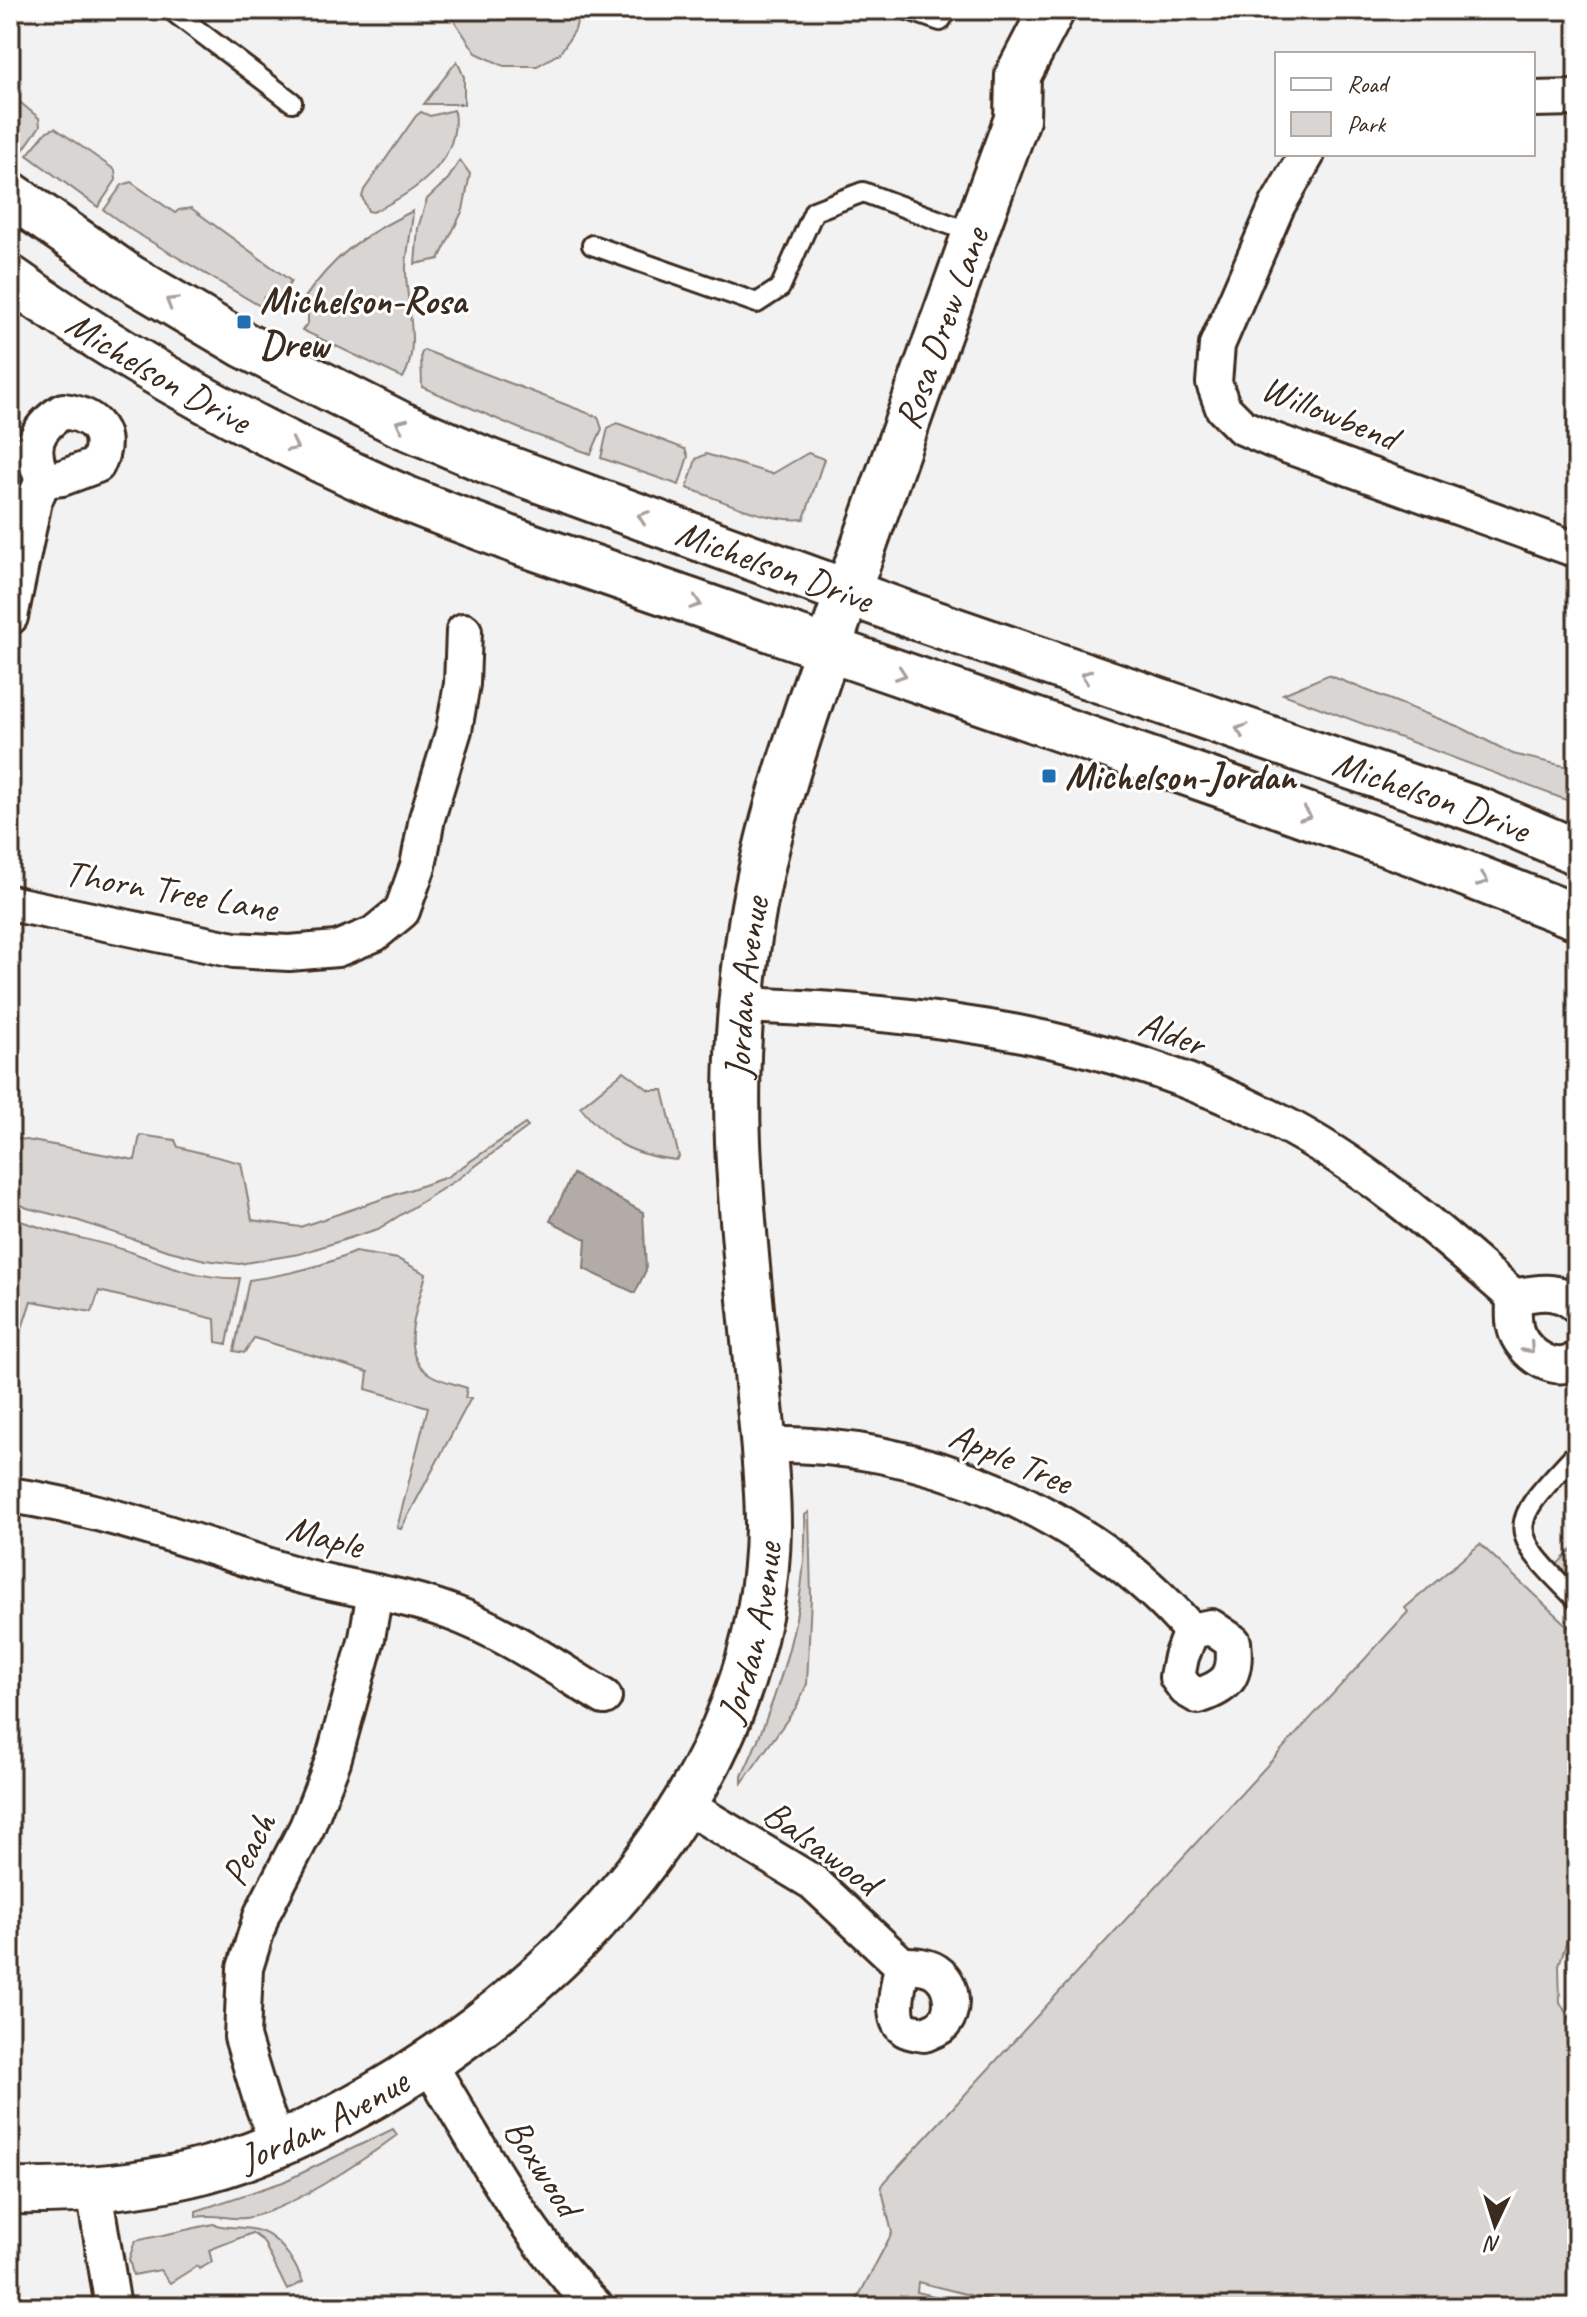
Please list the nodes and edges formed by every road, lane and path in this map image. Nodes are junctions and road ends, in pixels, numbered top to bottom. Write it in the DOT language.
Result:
graph roads {
  1 [pos="171,10"];
  2 [pos="908,10"];
  3 [pos="948,10"];
  4 [pos="1052,10"];
  5 [pos="1577,98"];
  6 [pos="1535,99"];
  7 [pos="292,102"];
  8 [pos="1306,156"];
  9 [pos="10,194"];
  10 [pos="975,234"];
  11 [pos="592,245"];
  12 [pos="10,278"];
  13 [pos="43,480"];
  14 [pos="1577,550"];
  15 [pos="848,592"];
  16 [pos="10,617"];
  17 [pos="464,631"];
  18 [pos="828,649"];
  19 [pos="1577,852"];
  20 [pos="10,903"];
  21 [pos="1577,917"];
  22 [pos="741,1005"];
  23 [pos="1514,1297"];
  24 [pos="1577,1305"];
  25 [pos="1577,1359"];
  26 [pos="763,1445"];
  27 [pos="1577,1452"];
  28 [pos="10,1495"];
  29 [pos="375,1592"];
  30 [pos="1577,1600"];
  31 [pos="1191,1631"];
  32 [pos="604,1697"];
  33 [pos="685,1805"];
  34 [pos="902,1965"];
  35 [pos="429,2064"];
  36 [pos="278,2145"];
  37 [pos="94,2190"];
  38 [pos="10,2191"];
  39 [pos="113,2307"];
  40 [pos="596,2307"];
  1 -- 7 [label="lane"];
  2 -- 3 [label="lane"];
  4 -- 10 [label="main road, Rosa Drew Lane"];
  5 -- 6 [label="street"];
  8 -- 14 [label="street, Willowbend"];
  15 -- 9 [label="main road, Michelson Drive, one-way"];
  10 -- 11 [label="lane"];
  10 -- 15 [label="main road, Rosa Drew Lane"];
  12 -- 18 [label="main road, Michelson Drive, one-way"];
  13 -- 16 [label="street"];
  15 -- 18 [label="main road, Rosa Drew Lane"];
  19 -- 15 [label="main road, Michelson Drive, one-way"];
  17 -- 20 [label="street, Thorn Tree Lane"];
  18 -- 21 [label="main road, Michelson Drive, one-way"];
  18 -- 22 [label="main road, Jordan Avenue"];
  22 -- 23 [label="street, Alder"];
  22 -- 26 [label="main road, Jordan Avenue"];
  23 -- 24 [label="street"];
  23 -- 25 [label="street, one-way"];
  26 -- 31 [label="street, Apple Tree"];
  26 -- 33 [label="main road, Jordan Avenue"];
  27 -- 30 [label="lane"];
  28 -- 29 [label="street, Maple"];
  29 -- 32 [label="street, Maple"];
  29 -- 36 [label="street, Peach"];
  33 -- 34 [label="street, Balsawood"];
  33 -- 35 [label="main road, Jordan Avenue"];
  35 -- 36 [label="main road, Jordan Avenue"];
  35 -- 40 [label="street, Boxwood"];
  36 -- 37 [label="main road, Jordan Avenue"];
  37 -- 38 [label="main road, Jordan Avenue"];
  37 -- 39 [label="street"];
}
